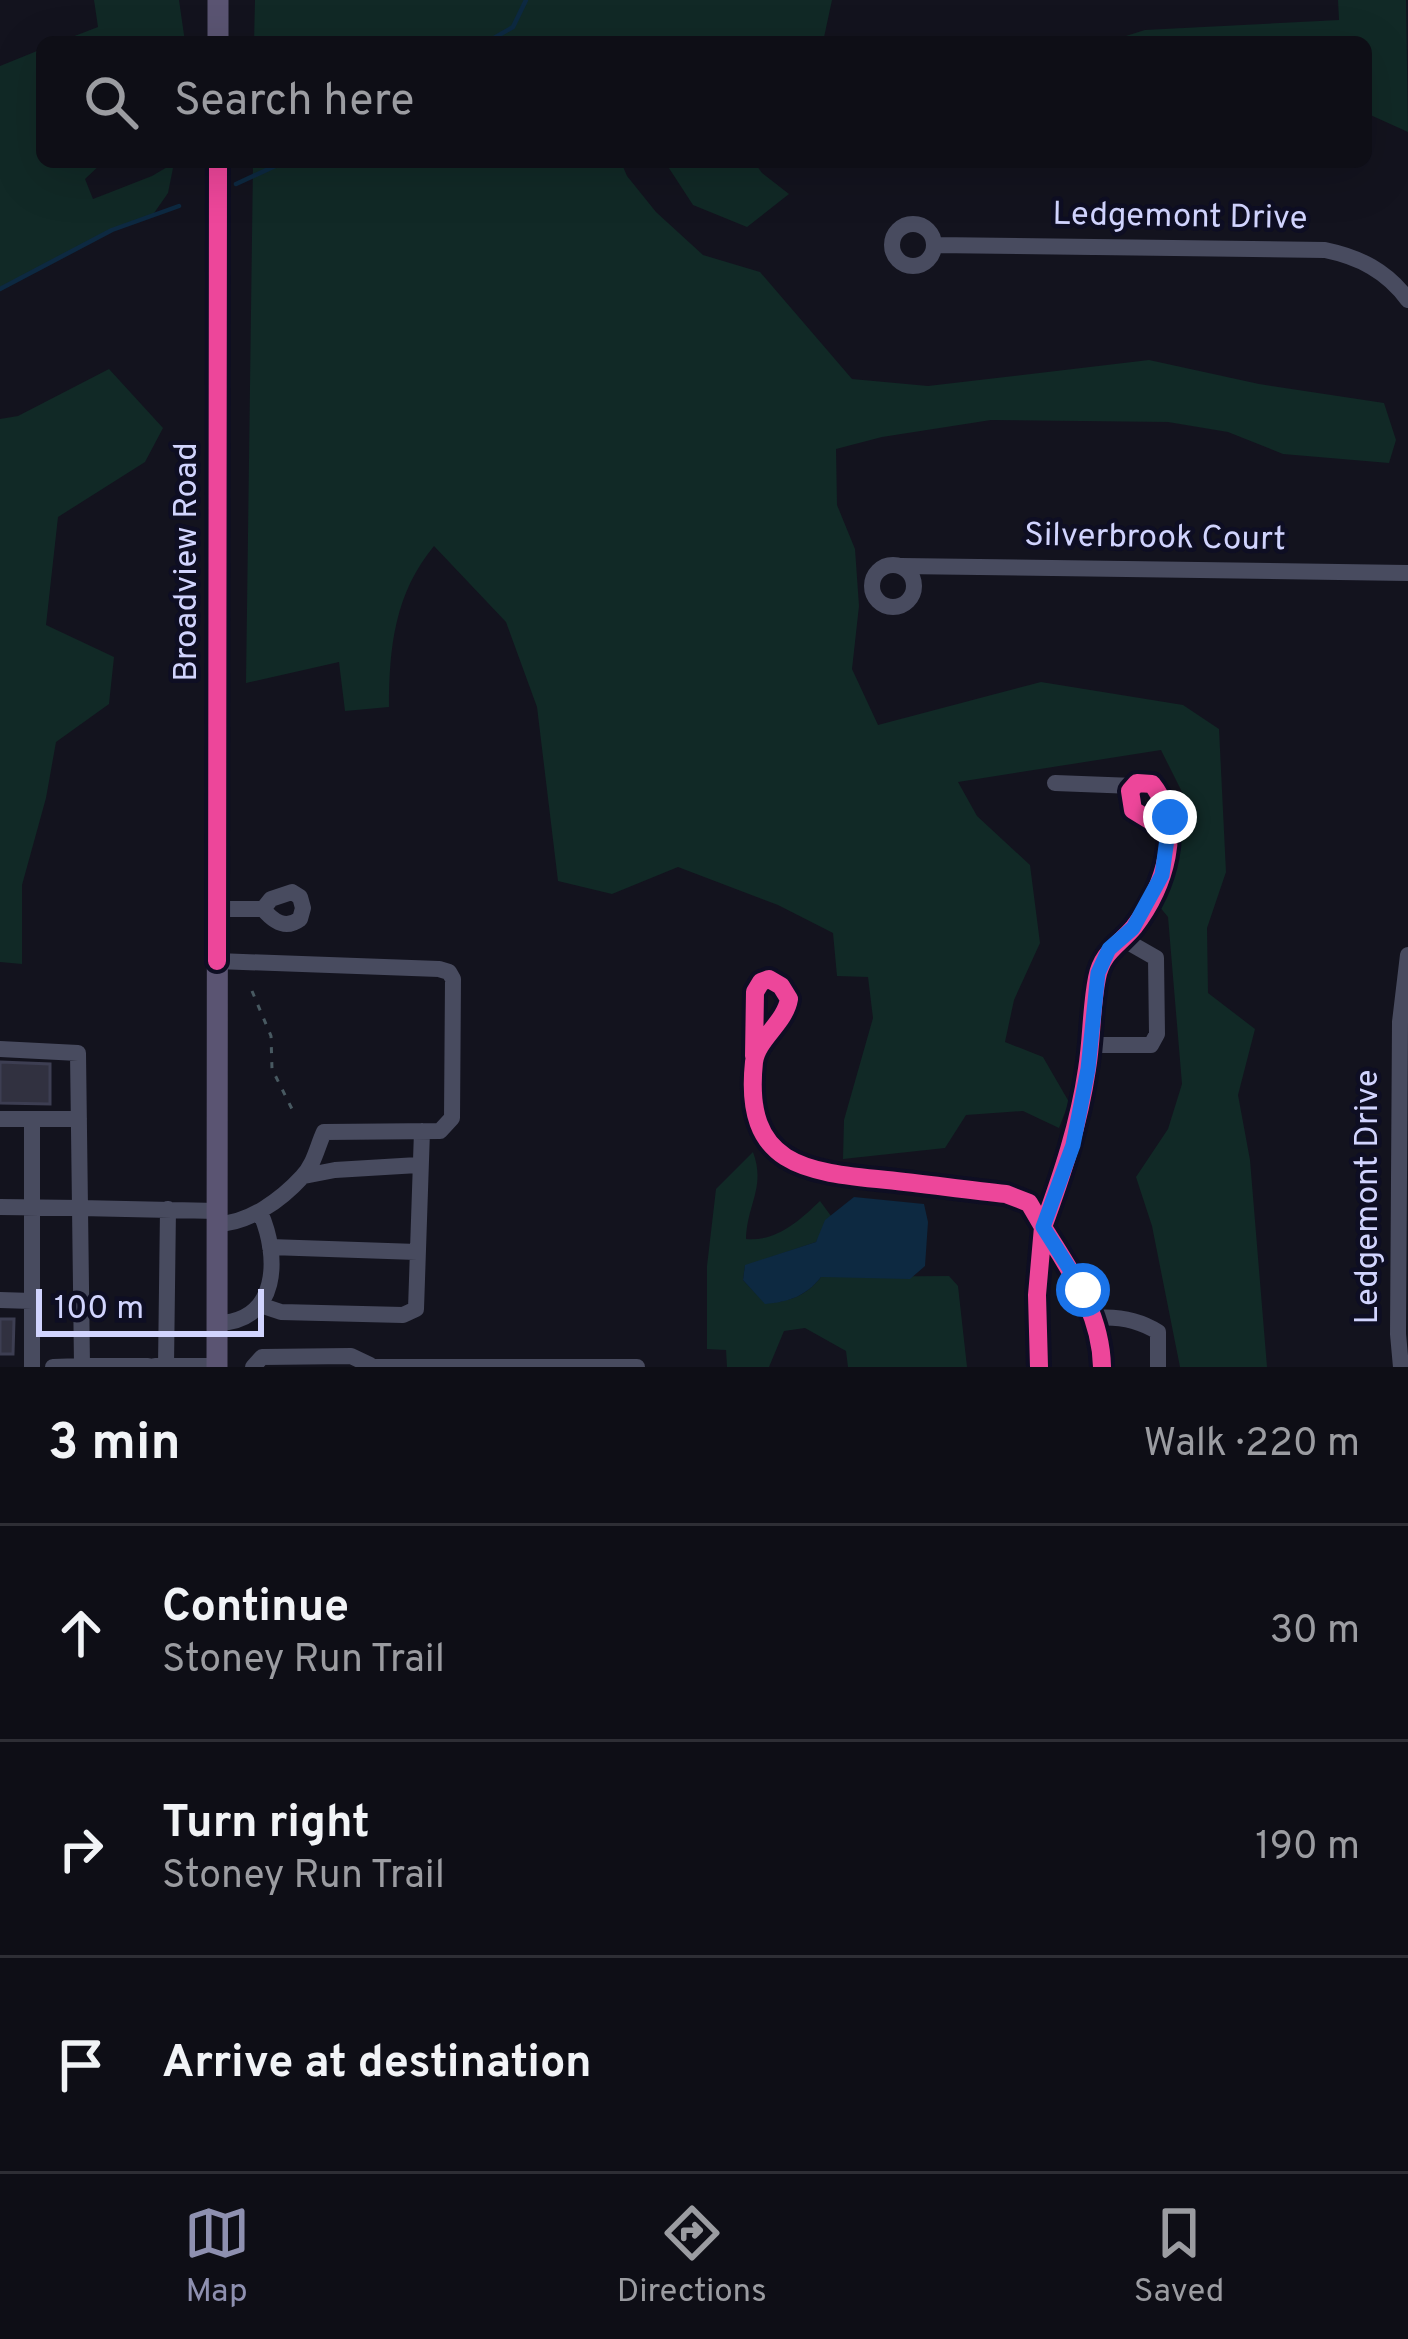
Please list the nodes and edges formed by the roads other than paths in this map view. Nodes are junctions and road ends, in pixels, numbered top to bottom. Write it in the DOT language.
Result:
graph roads {
  1 [pos="218,0"];
  2 [pos="218,36"];
  3 [pos="218,168"];
  4 [pos="934,245"];
  5 [pos="1408,300"];
  6 [pos="901,566"];
  7 [pos="1408,573"];
  8 [pos="1055,783"];
  9 [pos="218,909"];
  10 [pos="263,909"];
  11 [pos="1121,938"];
  12 [pos="1408,955"];
  13 [pos="218,961"];
  14 [pos="1090,1045"];
  15 [pos="0,1048"];
  16 [pos="754,1056"];
  17 [pos="0,1118"];
  18 [pos="32,1119"];
  19 [pos="79,1119"];
  20 [pos="422,1130"];
  21 [pos="418,1165"];
  22 [pos="304,1176"];
  23 [pos="0,1207"];
  24 [pos="32,1207"];
  25 [pos="80,1208"];
  26 [pos="168,1210"];
  27 [pos="260,1212"];
  28 [pos="218,1217"];
  29 [pos="1043,1227"];
  30 [pos="270,1247"];
  31 [pos="417,1252"];
  32 [pos="0,1300"];
  33 [pos="32,1301"];
  34 [pos="262,1306"];
  35 [pos="1094,1318"];
  36 [pos="217,1323"];
  37 [pos="82,1366"];
  38 [pos="166,1366"];
  39 [pos="370,1366"];
  40 [pos="32,1367"];
  41 [pos="53,1367"];
  42 [pos="148,1367"];
  43 [pos="217,1367"];
  44 [pos="253,1367"];
  45 [pos="638,1367"];
  46 [pos="1039,1367"];
  47 [pos="1102,1367"];
  48 [pos="1158,1367"];
  49 [pos="1401,1367"];
  1 -- 2 [label="main road"];
  3 -- 9 [label="main road, Broadview Road"];
  4 -- 5 [label="street, Ledgemont Drive"];
  6 -- 7 [label="street, Silverbrook Court"];
  8 -- 11 [label="street"];
  9 -- 10 [label="street"];
  9 -- 13 [label="main road, Broadview Road"];
  11 -- 14 [label="street"];
  11 -- 14 [label="street"];
  12 -- 49 [label="street, Ledgemont Drive"];
  13 -- 20 [label="street"];
  13 -- 28 [label="main road, Broadview Road"];
  14 -- 29 [label="street"];
  15 -- 19 [label="street"];
  16 -- 29 [label="street"];
  17 -- 18 [label="street"];
  18 -- 19 [label="street"];
  18 -- 24 [label="street"];
  19 -- 25 [label="street"];
  20 -- 21 [label="street"];
  20 -- 22 [label="street"];
  21 -- 22 [label="street"];
  21 -- 31 [label="street"];
  22 -- 27 [label="street"];
  23 -- 24 [label="street"];
  24 -- 25 [label="street"];
  24 -- 33 [label="street"];
  25 -- 26 [label="street"];
  25 -- 37 [label="street"];
  26 -- 28 [label="street"];
  26 -- 38 [label="street"];
  27 -- 28 [label="street"];
  27 -- 30 [label="street"];
  28 -- 36 [label="main road, Broadview Road"];
  29 -- 35 [label="street"];
  29 -- 46 [label="street"];
  30 -- 31 [label="street"];
  30 -- 34 [label="street"];
  31 -- 34 [label="street"];
  32 -- 33 [label="street"];
  33 -- 40 [label="street"];
  34 -- 36 [label="street"];
  35 -- 47 [label="street"];
  35 -- 48 [label="street"];
  36 -- 43 [label="main road, Broadview Road"];
  37 -- 41 [label="street"];
  37 -- 42 [label="street"];
  38 -- 42 [label="street"];
  38 -- 43 [label="street"];
  39 -- 44 [label="street"];
  39 -- 45 [label="street"];
}
